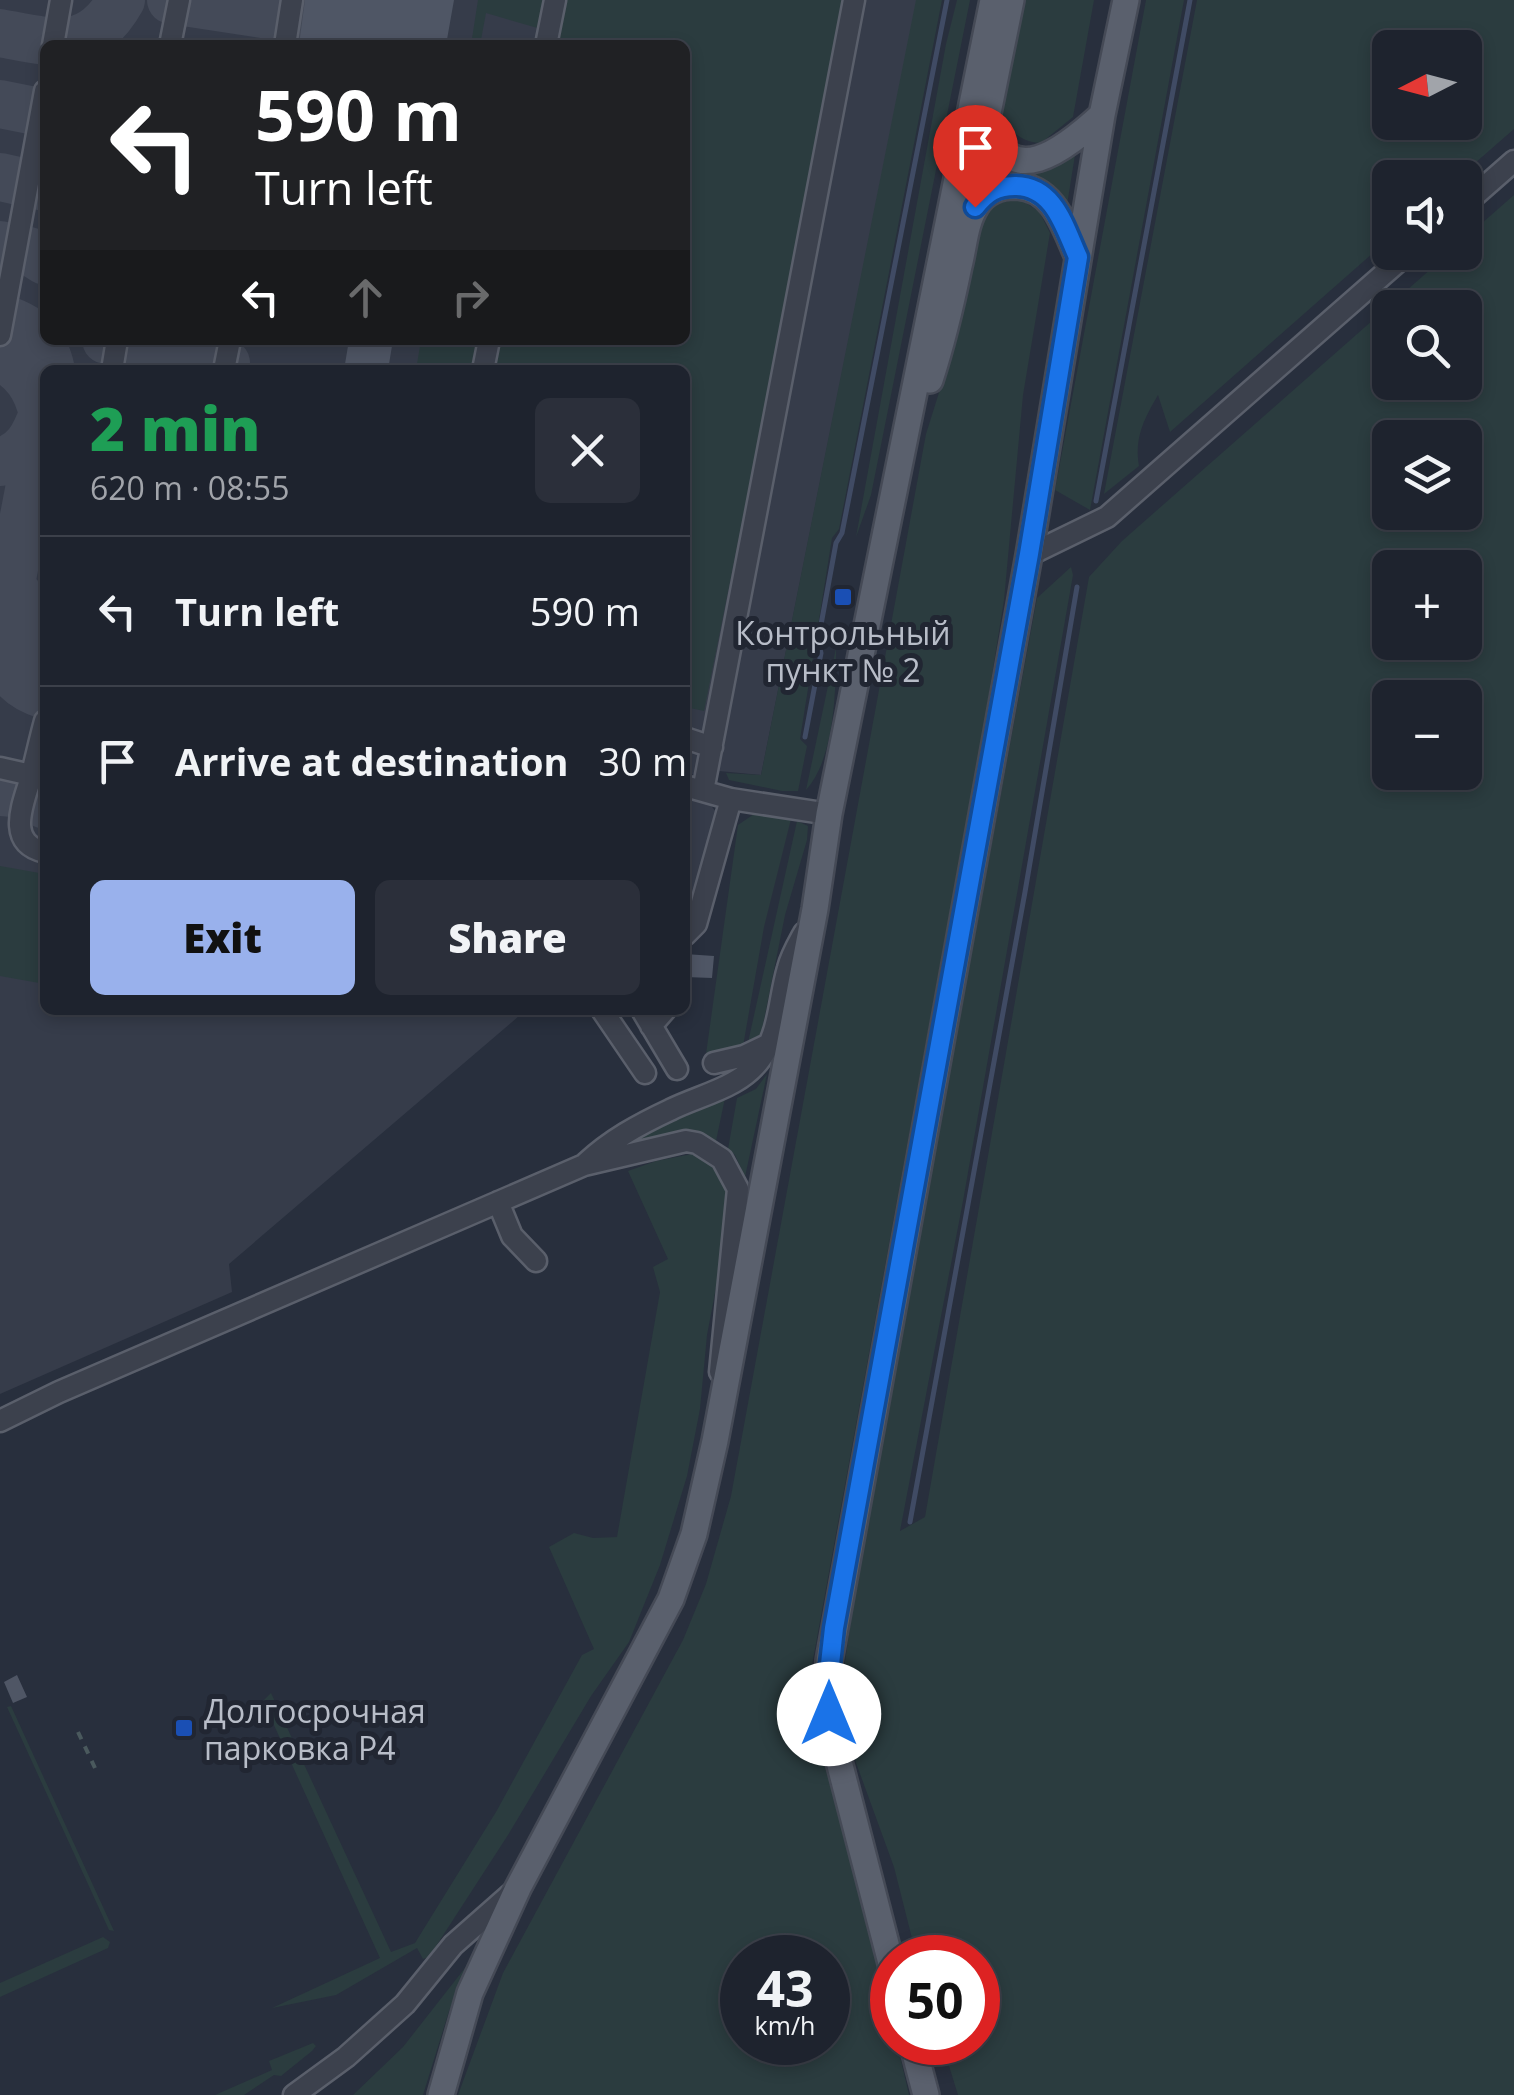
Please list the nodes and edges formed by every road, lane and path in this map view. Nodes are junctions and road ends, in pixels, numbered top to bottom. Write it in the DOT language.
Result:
graph roads {
  1 [pos="61,0"];
  2 [pos="178,0"];
  3 [pos="292,0"];
  4 [pos="554,0"];
  5 [pos="854,0"];
  6 [pos="993,0"];
  7 [pos="1011,0"];
  8 [pos="1126,0"];
  9 [pos="54,40"];
  10 [pos="171,40"];
  11 [pos="286,40"];
  12 [pos="547,40"];
  13 [pos="1102,115"];
  14 [pos="40,118"];
  15 [pos="1514,161"];
  16 [pos="1482,189"];
  17 [pos="1078,257"];
  18 [pos="1389,270"];
  19 [pos="0,334"];
  20 [pos="894,490"];
  21 [pos="1029,554"];
  22 [pos="690,740"];
  23 [pos="40,741"];
  24 [pos="712,748"];
  25 [pos="0,768"];
  26 [pos="31,776"];
  27 [pos="694,788"];
  28 [pos="731,798"];
  29 [pos="829,814"];
  30 [pos="40,851"];
  31 [pos="815,909"];
  32 [pos="690,930"];
  33 [pos="605,1015"];
  34 [pos="653,1016"];
  35 [pos="769,1044"];
  36 [pos="714,1063"];
  37 [pos="677,1069"];
  38 [pos="646,1074"];
  39 [pos="612,1141"];
  40 [pos="498,1202"];
  41 [pos="536,1261"];
  42 [pos="721,1399"];
  43 [pos="0,1421"];
  44 [pos="78,1732"];
  45 [pos="95,1768"];
  46 [pos="518,1888"];
  47 [pos="884,1935"];
  48 [pos="918,2065"];
  49 [pos="294,2095"];
  50 [pos="442,2095"];
  51 [pos="926,2095"];
  1 -- 9 [label="street"];
  2 -- 10 [label="street"];
  3 -- 11 [label="street"];
  4 -- 12 [label="street"];
  5 -- 24 [label="street"];
  6 -- 20 [label="main road"];
  7 -- 13 [label="main road"];
  8 -- 13 [label="main road"];
  13 -- 17 [label="main road"];
  14 -- 19 [label="street"];
  15 -- 16 [label="street"];
  17 -- 20 [label="main road"];
  17 -- 21 [label="main road"];
  18 -- 21 [label="street"];
  20 -- 29 [label="main road"];
  21 -- 47 [label="main road"];
  22 -- 24 [label="street"];
  23 -- 26 [label="street"];
  24 -- 27 [label="street"];
  25 -- 26 [label="street"];
  26 -- 30 [label="street"];
  27 -- 28 [label="street"];
  28 -- 29 [label="street"];
  28 -- 32 [label="street"];
  29 -- 31 [label="main road"];
  31 -- 35 [label="street"];
  31 -- 42 [label="main road"];
  33 -- 38 [label="street"];
  34 -- 37 [label="street"];
  35 -- 36 [label="street"];
  35 -- 39 [label="street"];
  39 -- 40 [label="street"];
  39 -- 42 [label="street"];
  40 -- 41 [label="street"];
  40 -- 43 [label="street"];
  42 -- 46 [label="main road"];
  44 -- 45 [label="path"];
  46 -- 49 [label="street"];
  46 -- 50 [label="main road"];
  48 -- 51 [label="main road"];
}
